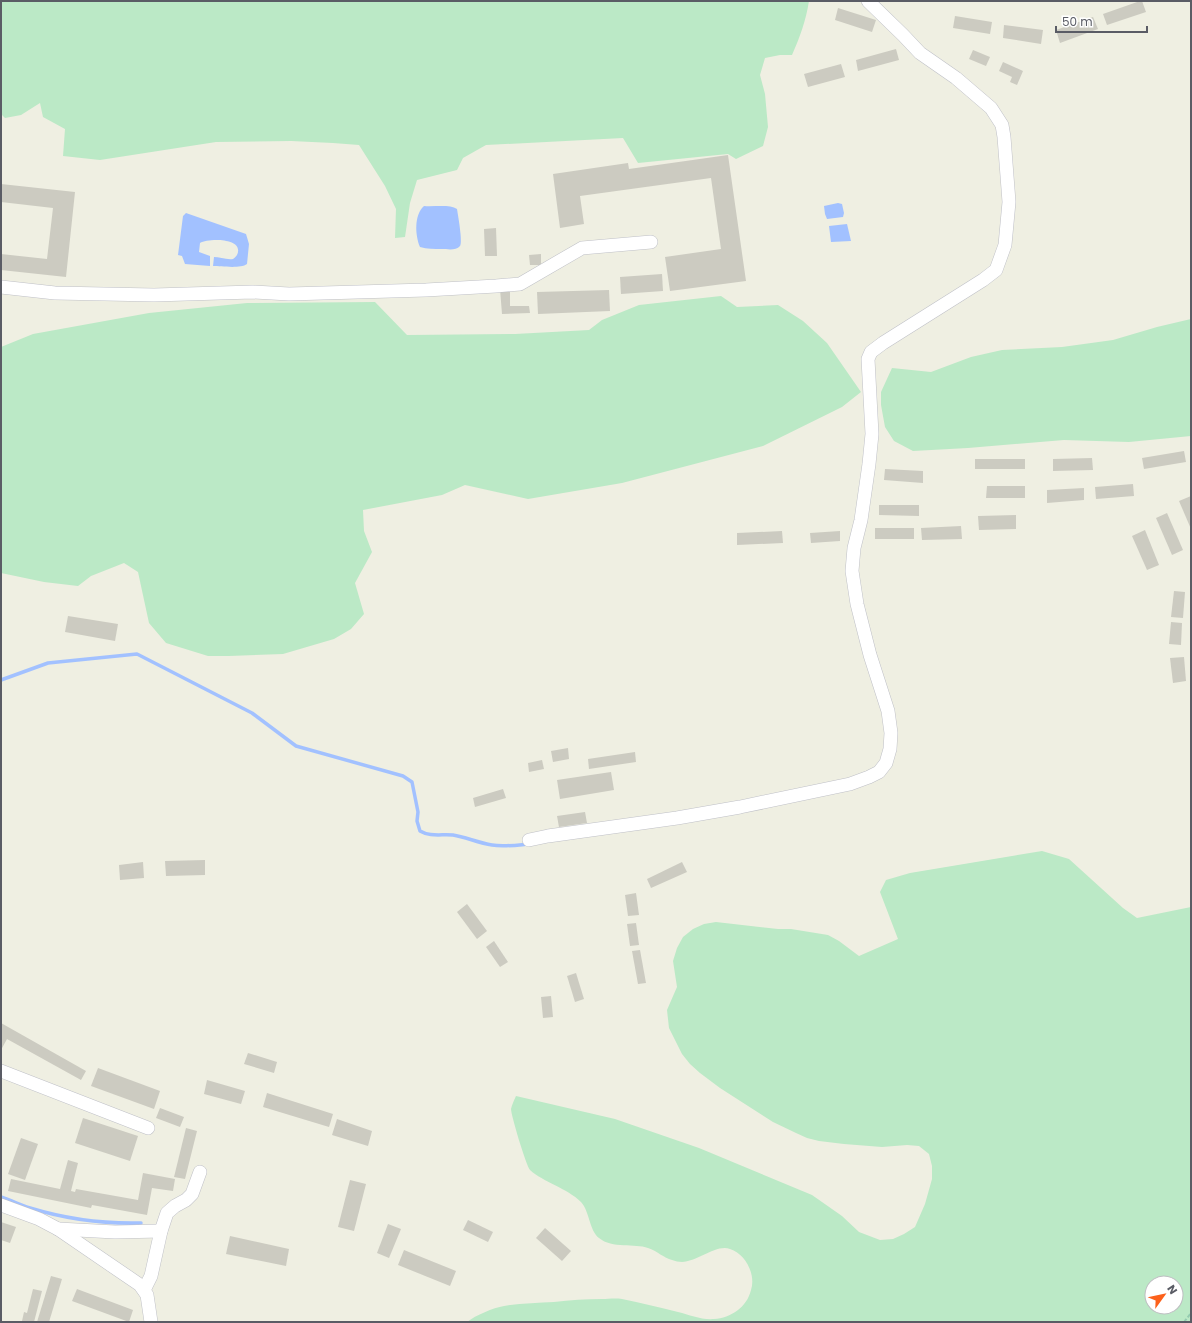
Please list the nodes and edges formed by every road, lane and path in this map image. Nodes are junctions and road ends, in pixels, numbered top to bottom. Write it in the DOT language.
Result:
graph roads {
  1 [pos="868,1"];
  2 [pos="651,242"];
  3 [pos="1,287"];
  4 [pos="529,840"];
  5 [pos="1,1071"];
  6 [pos="148,1128"];
  7 [pos="200,1172"];
  8 [pos="1,1205"];
  9 [pos="58,1229"];
  10 [pos="161,1231"];
  11 [pos="144,1290"];
  12 [pos="1191,1313"];
  13 [pos="151,1322"];
  14 [pos="1184,1322"];
  1 -- 4 [label="street"];
  2 -- 3 [label="street"];
  5 -- 6 [label="street"];
  7 -- 10 [label="street"];
  8 -- 9 [label="street"];
  9 -- 10 [label="street"];
  9 -- 11 [label="street"];
  10 -- 11 [label="street"];
  11 -- 13 [label="street"];
  12 -- 14 [label="path"];
}
